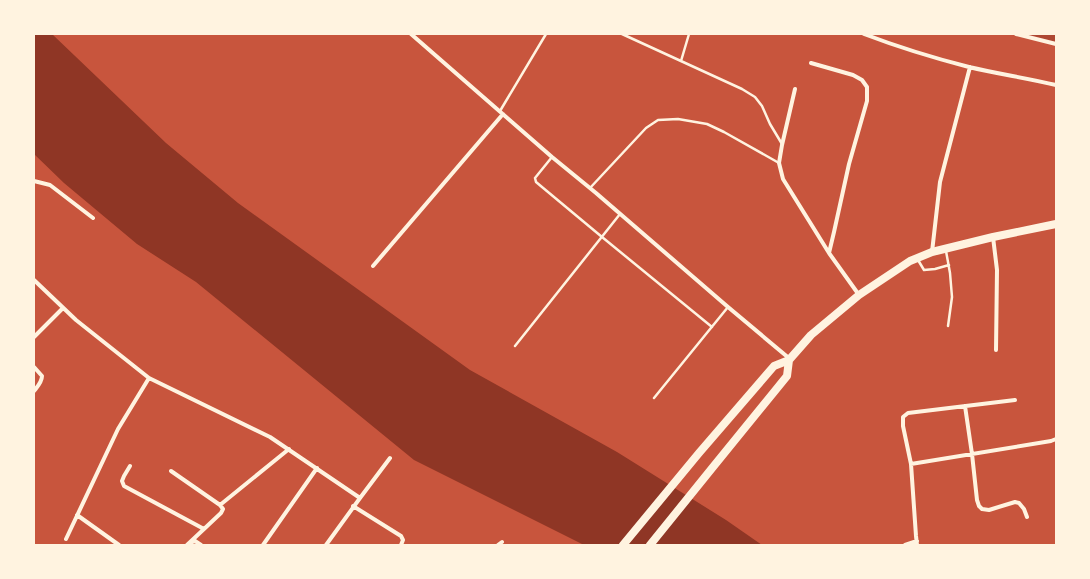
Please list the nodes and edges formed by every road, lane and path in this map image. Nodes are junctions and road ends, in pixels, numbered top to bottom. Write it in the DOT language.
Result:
graph roads {
  1 [pos="411,34"];
  2 [pos="546,34"];
  3 [pos="622,34"];
  4 [pos="689,34"];
  5 [pos="864,34"];
  6 [pos="1016,34"];
  7 [pos="1056,44"];
  8 [pos="681,61"];
  9 [pos="811,63"];
  10 [pos="970,67"];
  11 [pos="1056,85"];
  12 [pos="795,89"];
  13 [pos="501,112"];
  14 [pos="782,145"];
  15 [pos="552,158"];
  16 [pos="779,163"];
  17 [pos="34,181"];
  18 [pos="590,188"];
  19 [pos="620,214"];
  20 [pos="93,218"];
  21 [pos="1056,224"];
  22 [pos="602,237"];
  23 [pos="993,237"];
  24 [pos="946,248"];
  25 [pos="932,252"];
  26 [pos="829,253"];
  27 [pos="917,258"];
  28 [pos="949,265"];
  29 [pos="373,266"];
  30 [pos="34,280"];
  31 [pos="859,295"];
  32 [pos="728,307"];
  33 [pos="63,308"];
  34 [pos="948,326"];
  35 [pos="712,327"];
  36 [pos="34,337"];
  37 [pos="515,346"];
  38 [pos="996,350"];
  39 [pos="790,360"];
  40 [pos="34,367"];
  41 [pos="149,378"];
  42 [pos="34,391"];
  43 [pos="654,398"];
  44 [pos="1015,400"];
  45 [pos="965,406"];
  46 [pos="1056,439"];
  47 [pos="289,449"];
  48 [pos="972,454"];
  49 [pos="390,458"];
  50 [pos="912,464"];
  51 [pos="130,466"];
  52 [pos="317,468"];
  53 [pos="171,471"];
  54 [pos="360,498"];
  55 [pos="220,504"];
  56 [pos="353,506"];
  57 [pos="77,515"];
  58 [pos="1027,517"];
  59 [pos="204,529"];
  60 [pos="66,539"];
  61 [pos="191,542"];
  62 [pos="917,543"];
  63 [pos="120,545"];
  64 [pos="187,545"];
  65 [pos="201,545"];
  66 [pos="263,545"];
  67 [pos="326,545"];
  68 [pos="401,545"];
  69 [pos="623,545"];
  70 [pos="650,545"];
  71 [pos="905,545"];
  1 -- 13 [label="street"];
  2 -- 13 [label="lane"];
  3 -- 8 [label="lane"];
  4 -- 8 [label="lane"];
  5 -- 10 [label="street"];
  6 -- 7 [label="street"];
  8 -- 14 [label="lane"];
  9 -- 26 [label="street"];
  10 -- 11 [label="street"];
  10 -- 25 [label="street"];
  12 -- 14 [label="street"];
  13 -- 15 [label="street"];
  13 -- 29 [label="street"];
  14 -- 16 [label="street"];
  15 -- 18 [label="street"];
  15 -- 22 [label="lane"];
  16 -- 18 [label="lane"];
  16 -- 26 [label="street"];
  17 -- 20 [label="street"];
  18 -- 19 [label="street"];
  19 -- 22 [label="lane"];
  19 -- 32 [label="street"];
  21 -- 23 [label="main road"];
  22 -- 35 [label="lane"];
  22 -- 37 [label="lane"];
  23 -- 24 [label="main road"];
  23 -- 38 [label="street"];
  24 -- 25 [label="main road"];
  24 -- 28 [label="lane"];
  25 -- 27 [label="main road"];
  26 -- 31 [label="street"];
  27 -- 28 [label="lane"];
  27 -- 31 [label="main road"];
  28 -- 34 [label="lane"];
  30 -- 33 [label="street"];
  31 -- 39 [label="main road"];
  32 -- 35 [label="lane"];
  32 -- 39 [label="street"];
  33 -- 36 [label="street"];
  33 -- 41 [label="street"];
  35 -- 43 [label="lane"];
  39 -- 69 [label="main road"];
  39 -- 70 [label="main road"];
  40 -- 42 [label="street"];
  41 -- 47 [label="street"];
  41 -- 57 [label="street"];
  44 -- 45 [label="street"];
  45 -- 48 [label="street"];
  45 -- 50 [label="street"];
  46 -- 48 [label="street"];
  47 -- 52 [label="street"];
  47 -- 55 [label="street"];
  48 -- 50 [label="street"];
  48 -- 58 [label="street"];
  49 -- 54 [label="street"];
  50 -- 62 [label="street"];
  51 -- 59 [label="street"];
  52 -- 54 [label="street"];
  52 -- 66 [label="street"];
  53 -- 55 [label="street"];
  54 -- 56 [label="street"];
  55 -- 59 [label="street"];
  56 -- 67 [label="street"];
  56 -- 68 [label="street"];
  57 -- 60 [label="street"];
  57 -- 63 [label="street"];
  59 -- 61 [label="street"];
  61 -- 64 [label="street"];
  61 -- 65 [label="street"];
  62 -- 71 [label="street"];
}
